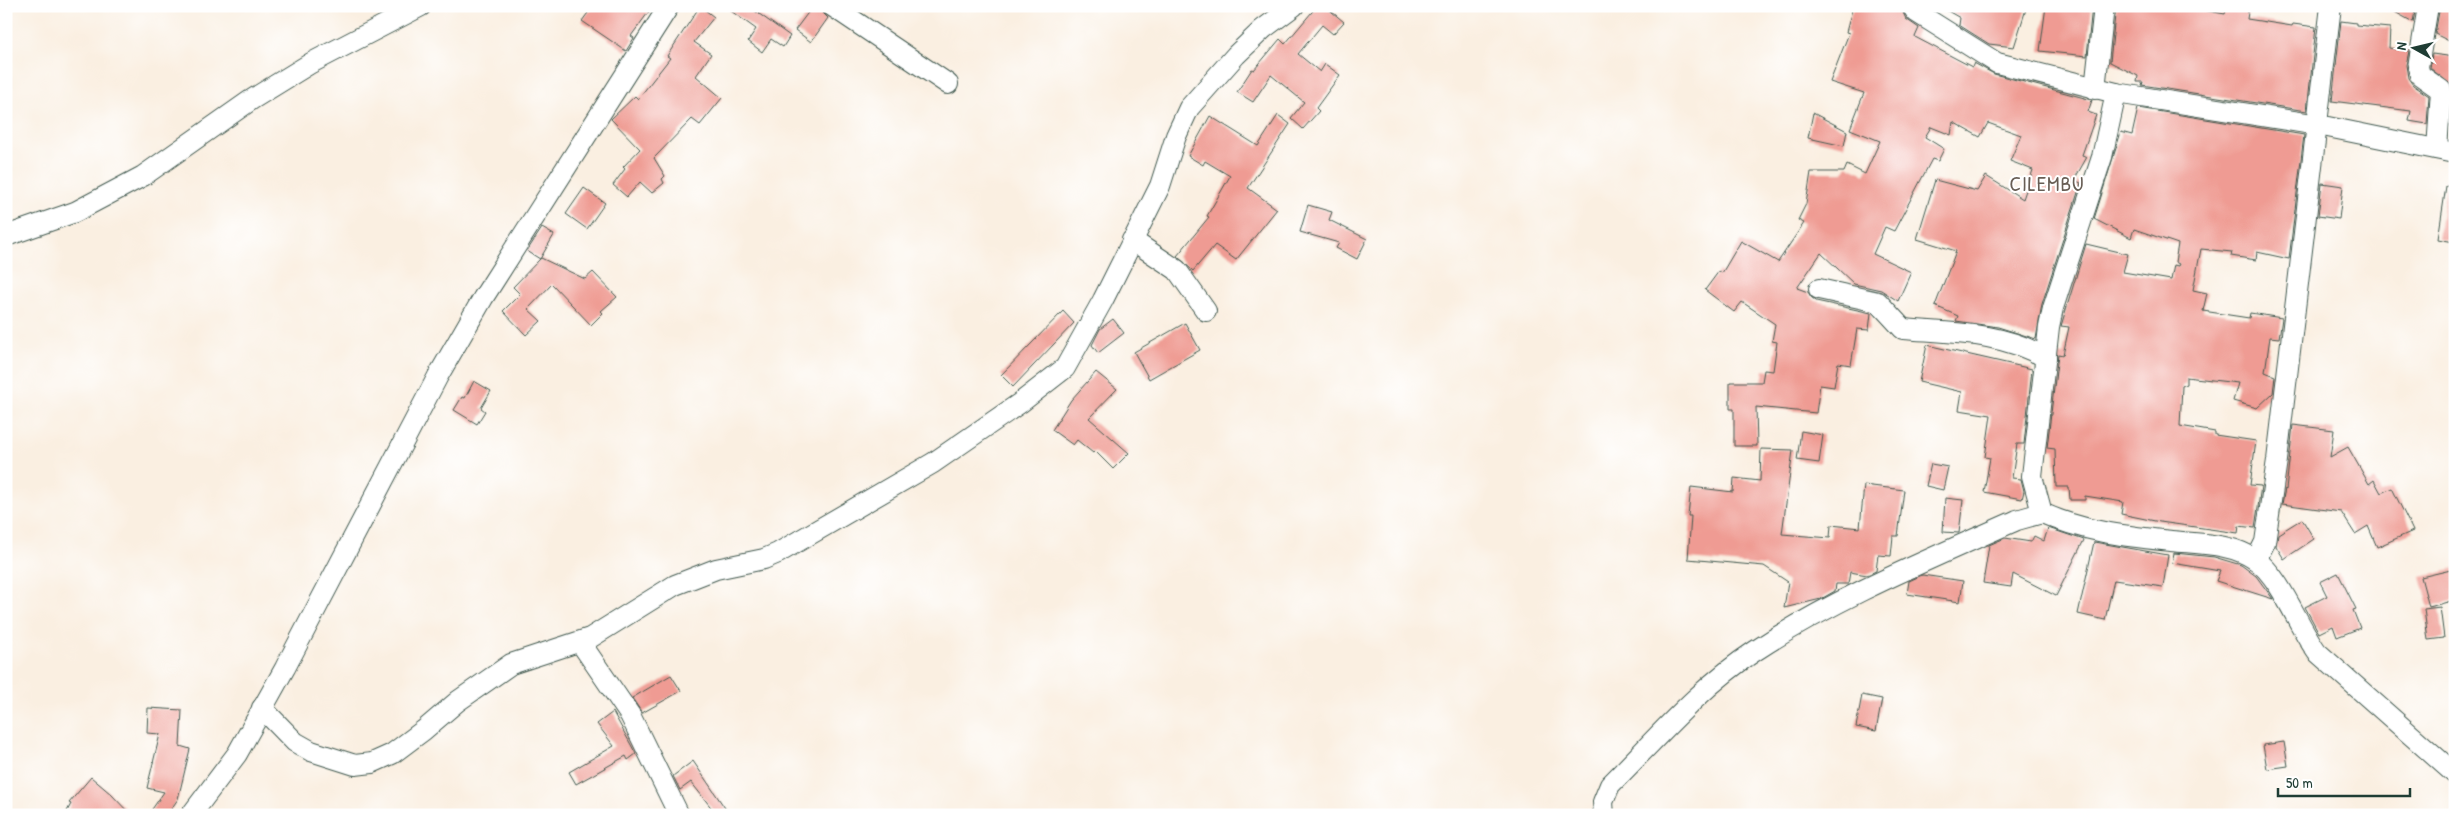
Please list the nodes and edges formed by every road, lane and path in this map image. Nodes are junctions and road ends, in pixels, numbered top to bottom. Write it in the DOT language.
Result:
graph roads {
  1 [pos="422,6"];
  2 [pos="669,6"];
  3 [pos="832,6"];
  4 [pos="1294,6"];
  5 [pos="1912,6"];
  6 [pos="2104,6"];
  7 [pos="2331,6"];
  8 [pos="2428,6"];
  9 [pos="948,84"];
  10 [pos="2095,89"];
  11 [pos="2116,93"];
  12 [pos="2318,125"];
  13 [pos="2446,151"];
  14 [pos="6,236"];
  15 [pos="1132,240"];
  16 [pos="1820,289"];
  17 [pos="1206,312"];
  18 [pos="2046,358"];
  19 [pos="2042,512"];
  20 [pos="2256,560"];
  21 [pos="580,642"];
  22 [pos="262,708"];
  23 [pos="2455,774"];
  24 [pos="191,815"];
  25 [pos="679,815"];
  26 [pos="1604,815"];
  1 -- 14 [label="street"];
  2 -- 22 [label="street"];
  3 -- 9 [label="street"];
  4 -- 15 [label="street"];
  5 -- 10 [label="street"];
  6 -- 10 [label="street"];
  7 -- 12 [label="street"];
  8 -- 13 [label="street"];
  10 -- 11 [label="street"];
  11 -- 12 [label="street"];
  11 -- 18 [label="street"];
  12 -- 13 [label="street"];
  12 -- 20 [label="street"];
  15 -- 17 [label="street"];
  15 -- 21 [label="street"];
  16 -- 18 [label="street"];
  18 -- 19 [label="street"];
  19 -- 20 [label="street"];
  19 -- 26 [label="street"];
  20 -- 23 [label="street"];
  21 -- 22 [label="street"];
  21 -- 25 [label="street"];
  22 -- 24 [label="street"];
}
